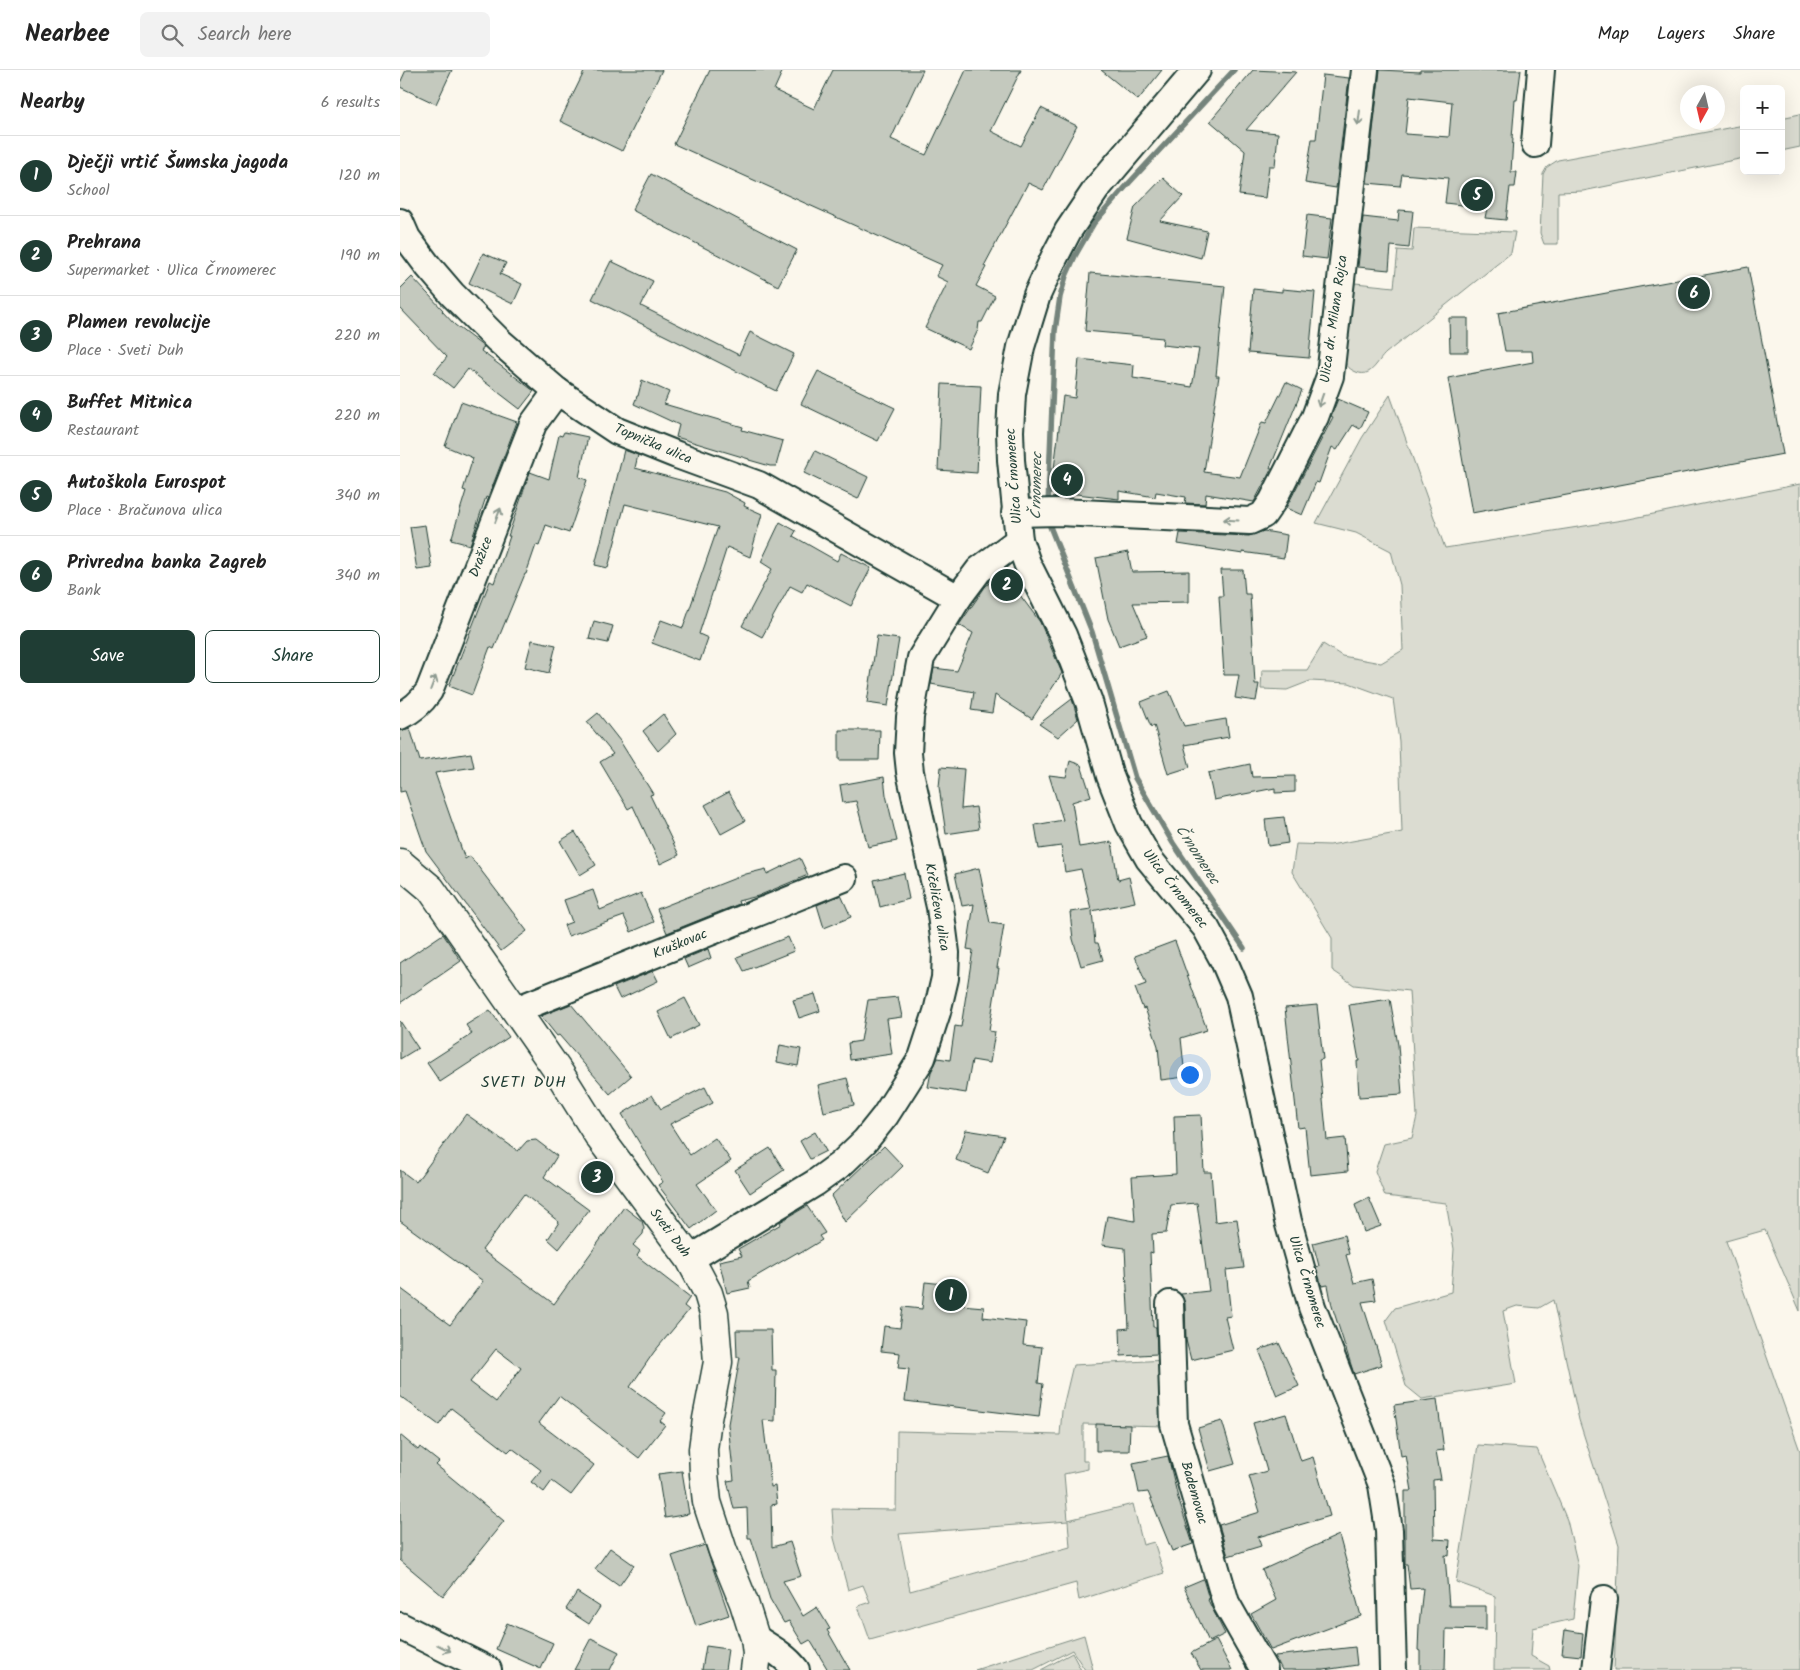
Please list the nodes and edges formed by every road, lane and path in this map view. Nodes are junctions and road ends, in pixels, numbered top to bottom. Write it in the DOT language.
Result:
graph roads {
  1 [pos="1197,70"];
  2 [pos="1365,70"];
  3 [pos="1541,70"];
  4 [pos="1535,144"];
  5 [pos="404,230"];
  6 [pos="557,391"];
  7 [pos="1038,512"];
  8 [pos="1019,540"];
  9 [pos="958,598"];
  10 [pos="400,716"];
  11 [pos="400,863"];
  12 [pos="844,878"];
  13 [pos="516,1010"];
  14 [pos="690,1259"];
  15 [pos="1170,1304"];
  16 [pos="1604,1599"];
  17 [pos="400,1626"];
  18 [pos="755,1638"];
  19 [pos="488,1670"];
  20 [pos="755,1670"];
  21 [pos="796,1670"];
  22 [pos="1264,1670"];
  23 [pos="1393,1670"];
  24 [pos="1596,1670"];
  1 -- 7 [label="street, Ulica Črnomerec"];
  2 -- 7 [label="street, Ulica dr. Milana Rojca, one-way"];
  3 -- 4 [label="street"];
  5 -- 6 [label="street, Topnička ulica"];
  6 -- 9 [label="street, Topnička ulica"];
  10 -- 6 [label="street, Dražice, one-way"];
  7 -- 8 [label="street, Ulica Črnomerec"];
  8 -- 9 [label="street, Krčelićeva ulica"];
  8 -- 23 [label="street, Ulica Črnomerec"];
  9 -- 14 [label="street, Krčelićeva ulica"];
  11 -- 13 [label="main road, Sveti Duh"];
  12 -- 13 [label="street, Kruškovac"];
  13 -- 14 [label="main road, Sveti Duh"];
  14 -- 18 [label="main road, Sveti Duh"];
  15 -- 22 [label="street, Bademovac"];
  16 -- 24 [label="street"];
  17 -- 19 [label="street, one-way"];
  18 -- 20 [label="main road, Sveti Duh"];
  18 -- 21 [label="street"];
}
